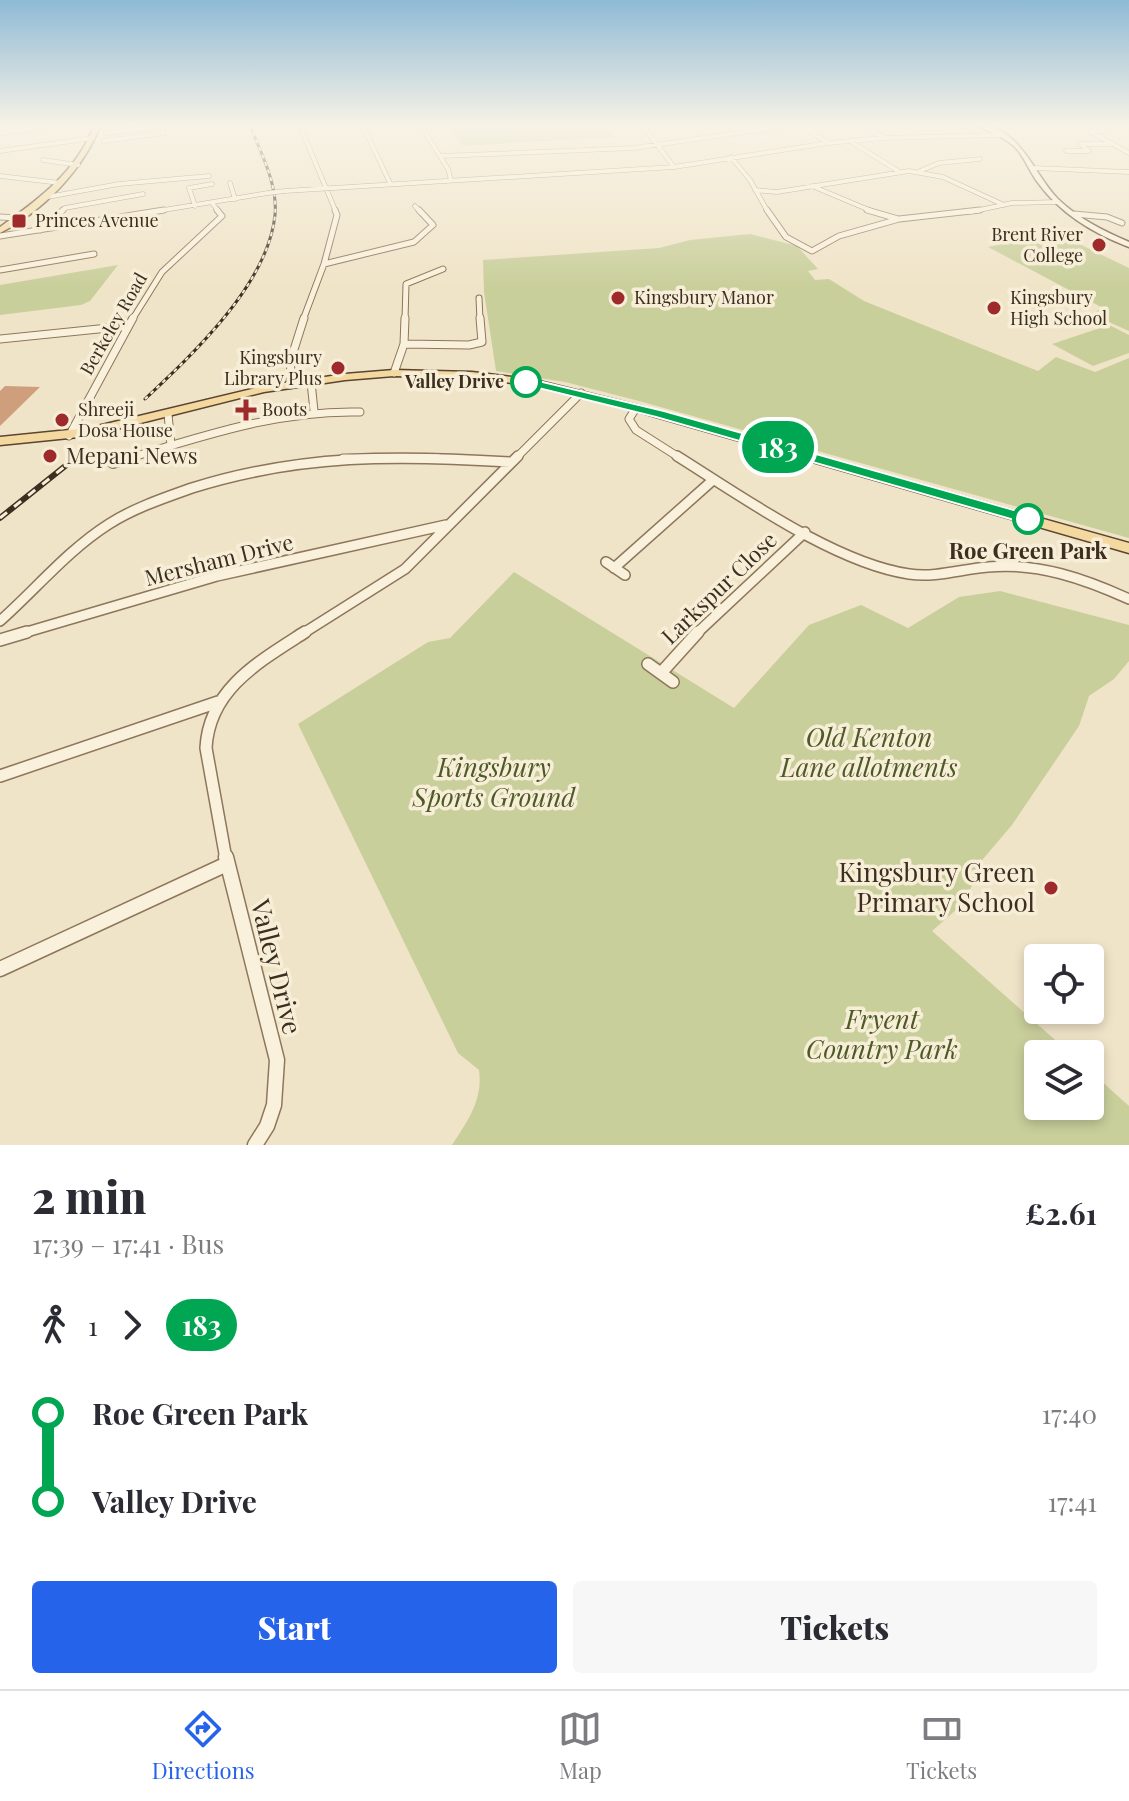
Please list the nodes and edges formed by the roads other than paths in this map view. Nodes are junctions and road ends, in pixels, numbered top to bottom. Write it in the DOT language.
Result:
graph roads {
  1 [pos="29,179"];
  2 [pos="64,179"];
  3 [pos="202,179"];
  4 [pos="209,179"];
  5 [pos="321,179"];
  6 [pos="388,179"];
  7 [pos="461,179"];
  8 [pos="749,179"];
  9 [pos="850,179"];
  10 [pos="948,179"];
  11 [pos="1040,179"];
  12 [pos="451,180"];
  13 [pos="60,183"];
  14 [pos="230,183"];
  15 [pos="390,183"];
  16 [pos="812,186"];
  17 [pos="324,187"];
  18 [pos="755,190"];
  19 [pos="143,194"];
  20 [pos="42,198"];
  21 [pos="235,199"];
  22 [pos="1058,202"];
  23 [pos="212,203"];
  24 [pos="1004,205"];
  25 [pos="195,206"];
  26 [pos="415,206"];
  27 [pos="1074,214"];
  28 [pos="0,217"];
  29 [pos="17,218"];
  30 [pos="899,219"];
  31 [pos="1122,223"];
  32 [pos="39,231"];
  33 [pos="0,233"];
  34 [pos="1129,245"];
  35 [pos="94,254"];
  36 [pos="324,264"];
  37 [pos="443,269"];
  38 [pos="0,270"];
  39 [pos="479,298"];
  40 [pos="128,326"];
  41 [pos="0,339"];
  42 [pos="404,344"];
  43 [pos="394,373"];
  44 [pos="311,382"];
  45 [pos="290,385"];
  46 [pos="581,393"];
  47 [pos="636,408"];
  48 [pos="314,411"];
  49 [pos="360,412"];
  50 [pos="168,414"];
  51 [pos="69,436"];
  52 [pos="0,441"];
  53 [pos="171,446"];
  54 [pos="510,462"];
  55 [pos="113,463"];
  56 [pos="713,480"];
  57 [pos="448,525"];
  58 [pos="805,532"];
  59 [pos="1129,548"];
  60 [pos="625,575"];
  61 [pos="1129,599"];
  62 [pos="0,621"];
  63 [pos="0,640"];
  64 [pos="648,664"];
  65 [pos="661,673"];
  66 [pos="673,682"];
  67 [pos="218,702"];
  68 [pos="0,776"];
  69 [pos="227,864"];
  70 [pos="0,969"];
  71 [pos="255,1145"];
  1 -- 13 [label="street"];
  2 -- 13 [label="main road"];
  3 -- 20 [label="street"];
  4 -- 25 [label="street"];
  5 -- 17 [label="street"];
  6 -- 15 [label="street"];
  7 -- 12 [label="street"];
  8 -- 18 [label="street"];
  9 -- 16 [label="street"];
  10 -- 24 [label="street"];
  11 -- 22 [label="street"];
  12 -- 15 [label="street"];
  13 -- 20 [label="main road"];
  14 -- 21 [label="street"];
  15 -- 17 [label="street"];
  16 -- 18 [label="street"];
  16 -- 30 [label="street"];
  17 -- 21 [label="street, bridge"];
  17 -- 36 [label="street"];
  18 -- 30 [label="street"];
  19 -- 32 [label="street"];
  20 -- 29 [label="main road"];
  21 -- 23 [label="street"];
  22 -- 24 [label="street"];
  22 -- 27 [label="street"];
  23 -- 25 [label="street"];
  23 -- 40 [label="street, Berkeley Road"];
  24 -- 30 [label="street"];
  25 -- 32 [label="street"];
  26 -- 36 [label="street"];
  27 -- 31 [label="street"];
  27 -- 34 [label="street"];
  28 -- 29 [label="street"];
  29 -- 33 [label="main road"];
  32 -- 33 [label="street"];
  35 -- 38 [label="street"];
  36 -- 45 [label="street"];
  37 -- 42 [label="street"];
  39 -- 42 [label="street"];
  40 -- 41 [label="street"];
  40 -- 51 [label="street, Berkeley Road"];
  42 -- 43 [label="street"];
  43 -- 44 [label="main road"];
  43 -- 46 [label="main road"];
  44 -- 45 [label="main road"];
  44 -- 48 [label="street"];
  45 -- 50 [label="main road"];
  46 -- 47 [label="main road"];
  46 -- 54 [label="street, Valley Drive"];
  47 -- 56 [label="street"];
  47 -- 59 [label="main road"];
  48 -- 49 [label="street"];
  48 -- 53 [label="street"];
  50 -- 51 [label="main road"];
  50 -- 53 [label="street"];
  51 -- 52 [label="main road"];
  53 -- 55 [label="street"];
  54 -- 57 [label="street, Valley Drive"];
  54 -- 62 [label="street"];
  56 -- 58 [label="street"];
  56 -- 60 [label="street"];
  57 -- 63 [label="street, Mersham Drive"];
  57 -- 67 [label="street, Valley Drive"];
  58 -- 61 [label="street"];
  58 -- 65 [label="street, Larkspur Close"];
  64 -- 65 [label="street, Larkspur Close"];
  65 -- 66 [label="street, Larkspur Close"];
  67 -- 68 [label="street"];
  67 -- 69 [label="street, Valley Drive"];
  69 -- 70 [label="street"];
  69 -- 71 [label="street, Valley Drive"];
}
